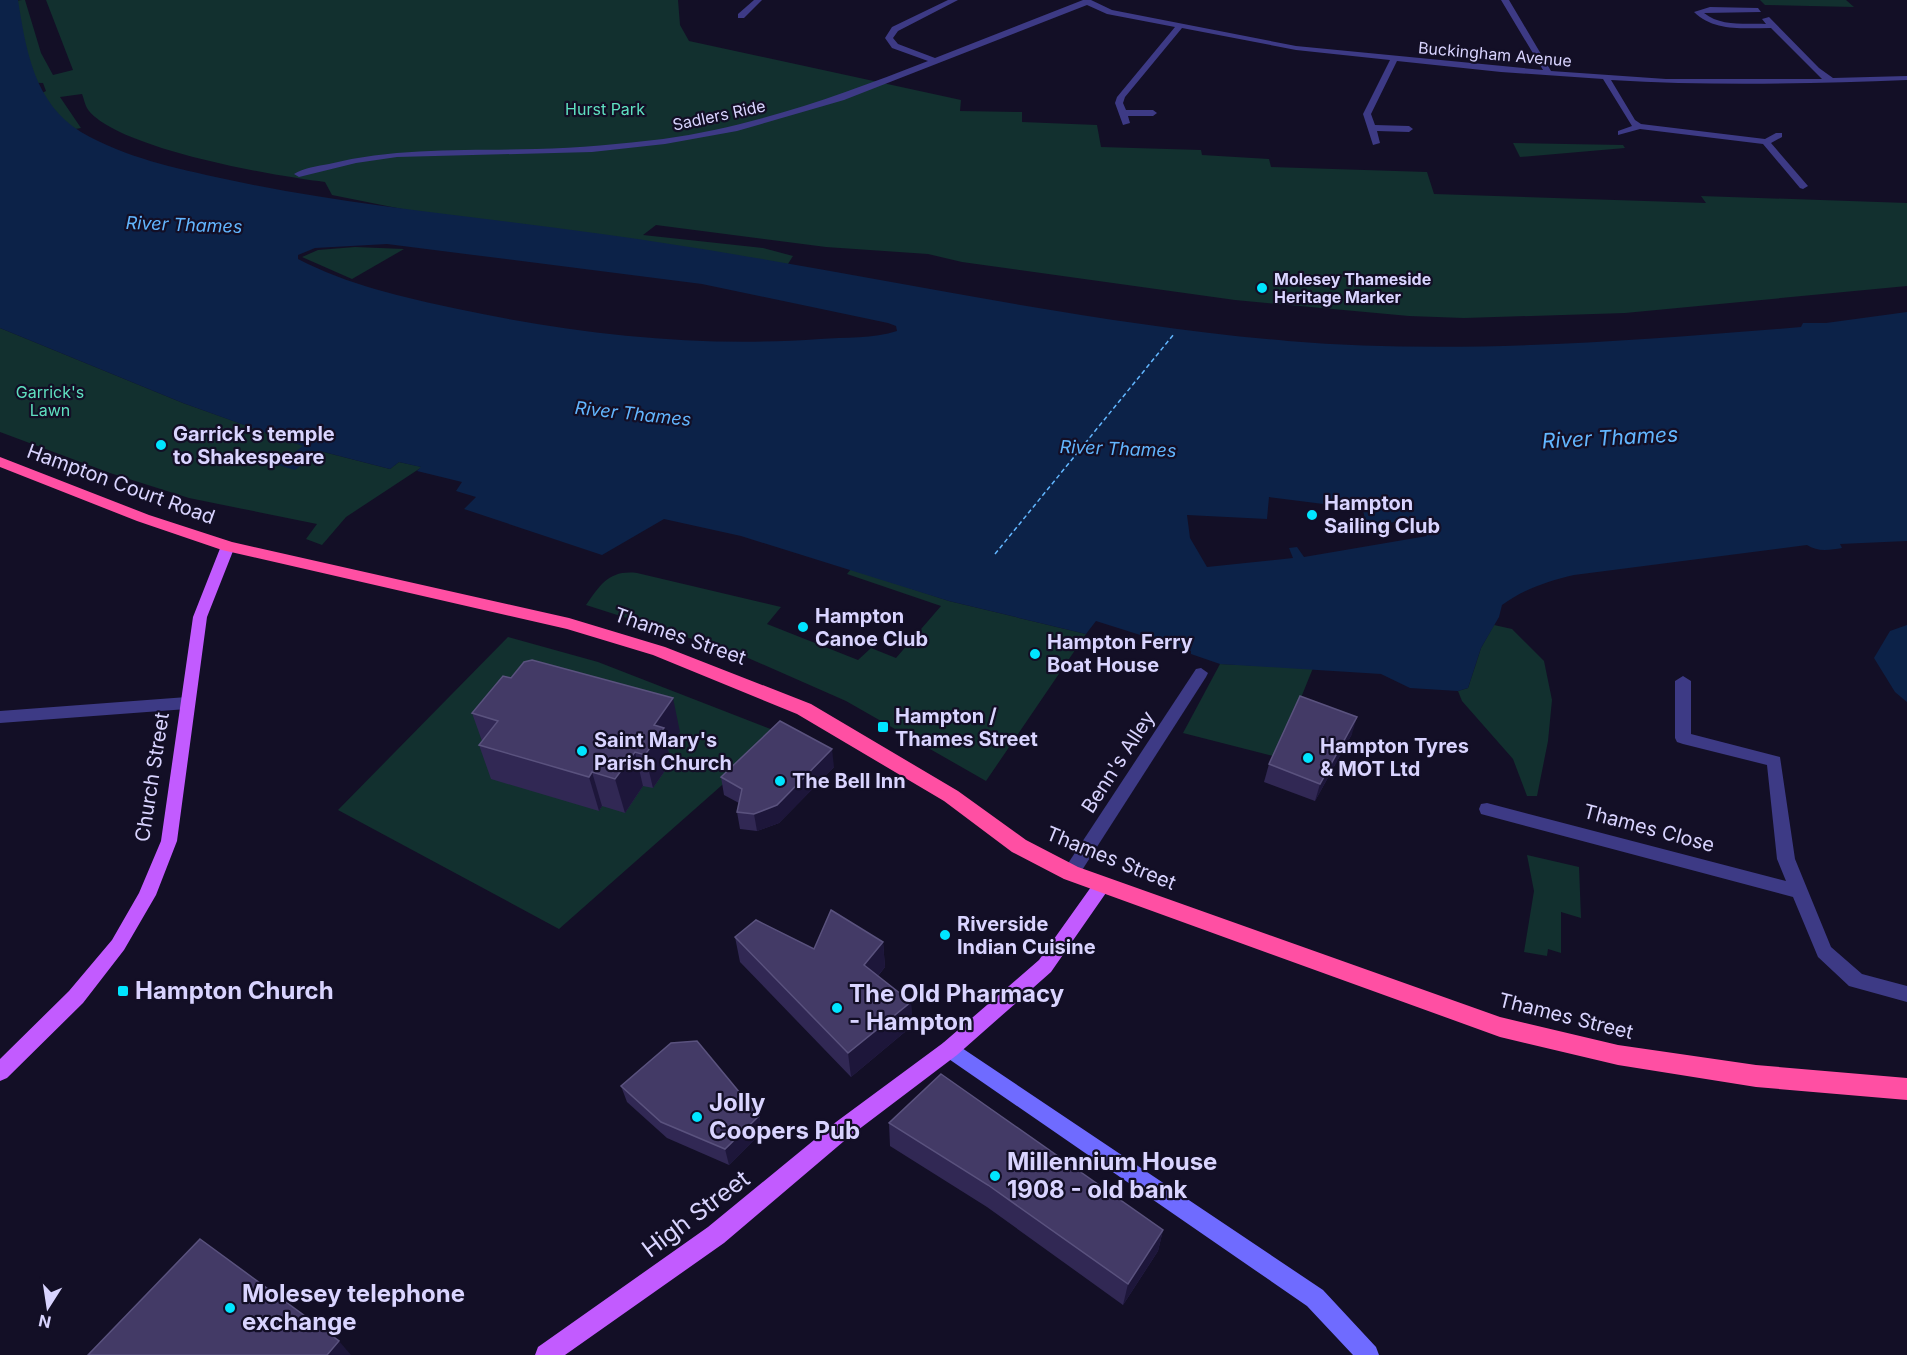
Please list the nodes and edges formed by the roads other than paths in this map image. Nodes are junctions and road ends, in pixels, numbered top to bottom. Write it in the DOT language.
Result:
graph roads {
  1 [pos="758,0"];
  2 [pos="954,0"];
  3 [pos="1505,0"];
  4 [pos="1748,0"];
  5 [pos="1087,1"];
  6 [pos="1758,10"];
  7 [pos="741,16"];
  8 [pos="1772,26"];
  9 [pos="1179,27"];
  10 [pos="1394,60"];
  11 [pos="935,61"];
  12 [pos="1548,74"];
  13 [pos="1606,78"];
  14 [pos="1907,78"];
  15 [pos="1831,81"];
  16 [pos="1123,114"];
  17 [pos="1153,114"];
  18 [pos="1126,123"];
  19 [pos="1639,126"];
  20 [pos="1372,128"];
  21 [pos="1409,129"];
  22 [pos="1621,133"];
  23 [pos="1779,135"];
  24 [pos="1766,142"];
  25 [pos="1376,143"];
  26 [pos="299,174"];
  27 [pos="1803,186"];
  28 [pos="0,462"];
  29 [pos="228,546"];
  30 [pos="1201,674"];
  31 [pos="1683,681"];
  32 [pos="187,703"];
  33 [pos="0,717"];
  34 [pos="1486,809"];
  35 [pos="1071,873"];
  36 [pos="1102,885"];
  37 [pos="1800,892"];
  38 [pos="1907,994"];
  39 [pos="950,1049"];
  40 [pos="0,1072"];
  41 [pos="1907,1089"];
  42 [pos="546,1355"];
  43 [pos="1368,1355"];
  1 -- 7 [label="street"];
  2 -- 11 [label="street"];
  3 -- 12 [label="street"];
  4 -- 6 [label="street"];
  5 -- 9 [label="street, Buckingham Avenue"];
  5 -- 11 [label="street, Sadlers Ride"];
  6 -- 8 [label="street"];
  6 -- 8 [label="street"];
  8 -- 15 [label="street"];
  9 -- 10 [label="street, Buckingham Avenue"];
  9 -- 16 [label="street"];
  10 -- 12 [label="street, Buckingham Avenue"];
  10 -- 20 [label="street"];
  11 -- 26 [label="street, Sadlers Ride"];
  12 -- 13 [label="street, Buckingham Avenue"];
  13 -- 15 [label="street, Buckingham Avenue"];
  13 -- 19 [label="street"];
  14 -- 15 [label="street, Buckingham Avenue"];
  16 -- 17 [label="street"];
  16 -- 18 [label="street"];
  19 -- 22 [label="street"];
  19 -- 24 [label="street"];
  20 -- 21 [label="street"];
  20 -- 25 [label="street"];
  23 -- 24 [label="street"];
  24 -- 27 [label="street"];
  28 -- 29 [label="highway, Hampton Court Road"];
  29 -- 32 [label="main road, Church Street"];
  29 -- 35 [label="highway, Thames Street"];
  30 -- 35 [label="street, Benn's Alley"];
  31 -- 37 [label="street"];
  32 -- 33 [label="street"];
  32 -- 40 [label="main road, Church Street"];
  34 -- 37 [label="street, Thames Close"];
  35 -- 36 [label="highway, Thames Street"];
  36 -- 39 [label="main road, High Street"];
  36 -- 41 [label="highway, Thames Street"];
  37 -- 38 [label="street"];
  39 -- 42 [label="main road, High Street"];
  39 -- 43 [label="street"];
}
